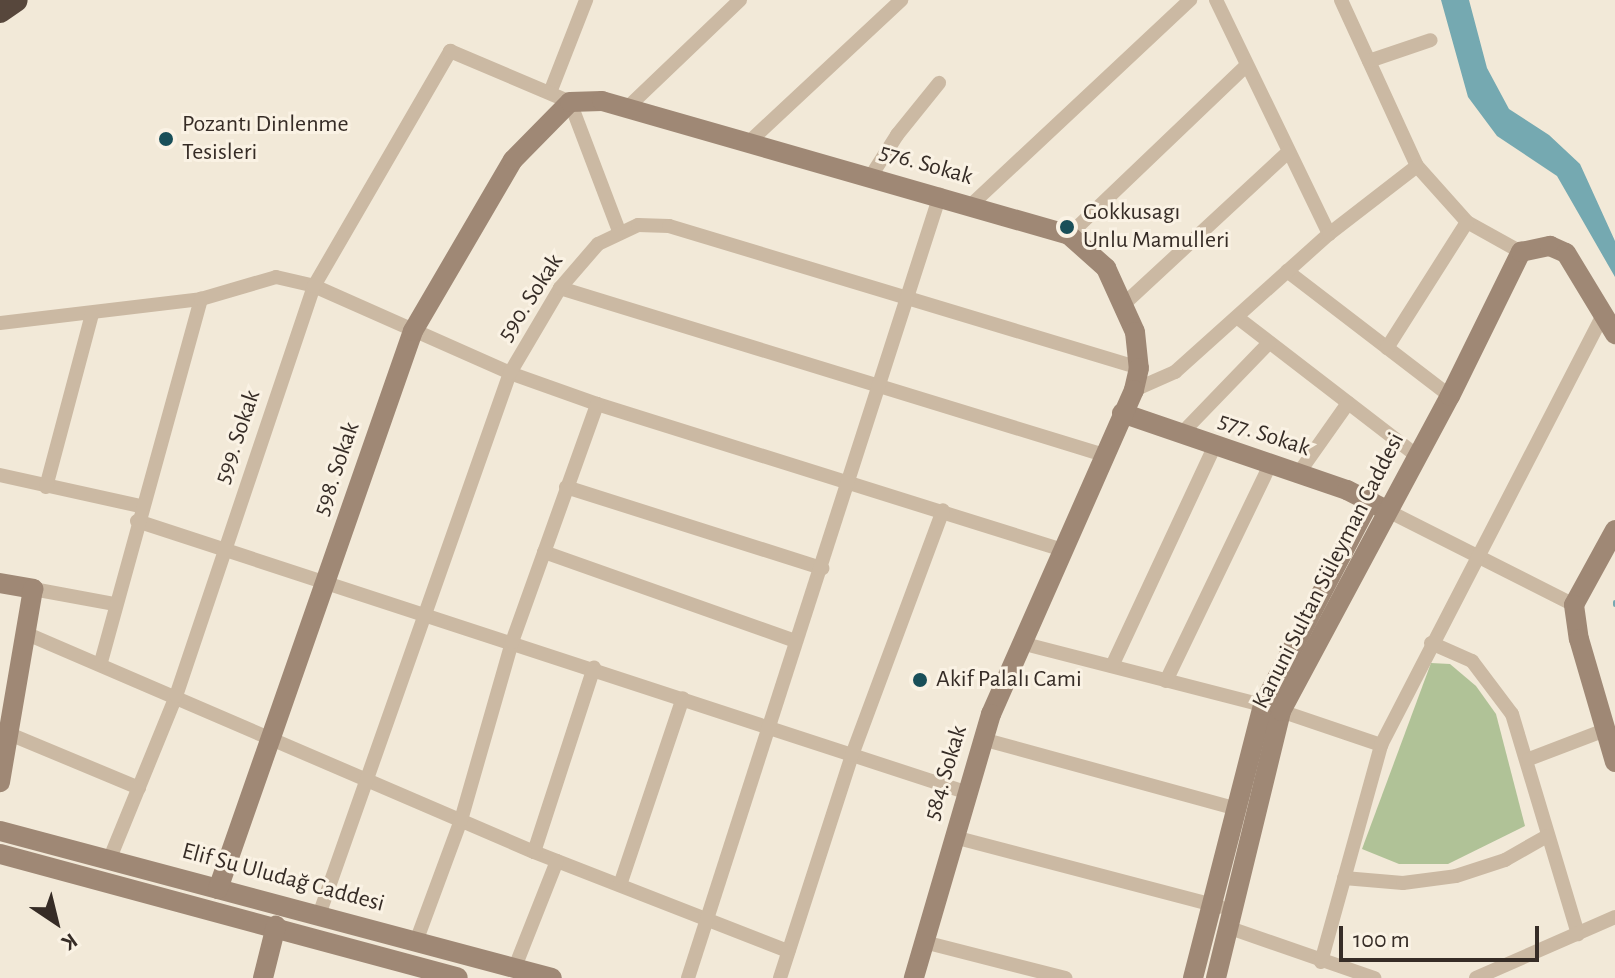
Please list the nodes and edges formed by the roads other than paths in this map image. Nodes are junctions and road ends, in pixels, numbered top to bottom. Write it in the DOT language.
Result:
graph roads {
  1 [pos="16,0"];
  2 [pos="586,0"];
  3 [pos="740,0"];
  4 [pos="901,0"];
  5 [pos="1190,0"];
  6 [pos="1216,0"];
  7 [pos="1341,0"];
  8 [pos="0,11"];
  9 [pos="1431,40"];
  10 [pos="1369,61"];
  11 [pos="1246,66"];
  12 [pos="939,83"];
  13 [pos="551,90"];
  14 [pos="570,102"];
  15 [pos="628,107"];
  16 [pos="750,141"];
  17 [pos="1288,152"];
  18 [pos="1417,166"];
  19 [pos="871,176"];
  20 [pos="940,195"];
  21 [pos="972,204"];
  22 [pos="1467,222"];
  23 [pos="619,231"];
  24 [pos="1329,234"];
  25 [pos="1069,235"];
  26 [pos="1521,252"];
  27 [pos="1287,271"];
  28 [pos="314,286"];
  29 [pos="560,288"];
  30 [pos="908,296"];
  31 [pos="201,299"];
  32 [pos="1124,304"];
  33 [pos="92,314"];
  34 [pos="1238,318"];
  35 [pos="0,323"];
  36 [pos="1609,326"];
  37 [pos="413,331"];
  38 [pos="1269,343"];
  39 [pos="1387,348"];
  40 [pos="1139,368"];
  41 [pos="510,373"];
  42 [pos="882,389"];
  43 [pos="1134,390"];
  44 [pos="1450,396"];
  45 [pos="1348,403"];
  46 [pos="597,404"];
  47 [pos="1122,413"];
  48 [pos="1181,434"];
  49 [pos="1214,447"];
  50 [pos="1104,455"];
  51 [pos="1417,456"];
  52 [pos="1270,465"];
  53 [pos="1298,474"];
  54 [pos="0,475"];
  55 [pos="852,483"];
  56 [pos="46,487"];
  57 [pos="566,487"];
  58 [pos="1370,500"];
  59 [pos="943,510"];
  60 [pos="1388,511"];
  61 [pos="138,514"];
  62 [pos="1615,530"];
  63 [pos="1061,549"];
  64 [pos="223,550"];
  65 [pos="544,552"];
  66 [pos="1476,556"];
  67 [pos="822,568"];
  68 [pos="325,582"];
  69 [pos="0,583"];
  70 [pos="33,589"];
  71 [pos="114,604"];
  72 [pos="1574,605"];
  73 [pos="429,613"];
  74 [pos="25,633"];
  75 [pos="796,641"];
  76 [pos="512,642"];
  77 [pos="1021,643"];
  78 [pos="1431,643"];
  79 [pos="101,662"];
  80 [pos="1112,666"];
  81 [pos="594,667"];
  82 [pos="1166,681"];
  83 [pos="176,696"];
  84 [pos="683,698"];
  85 [pos="1272,708"];
  86 [pos="768,728"];
  87 [pos="1605,730"];
  88 [pos="273,737"];
  89 [pos="982,739"];
  90 [pos="3,744"];
  91 [pos="1381,745"];
  92 [pos="852,755"];
  93 [pos="1529,759"];
  94 [pos="1615,762"];
  95 [pos="369,780"];
  96 [pos="0,782"];
  97 [pos="139,788"];
  98 [pos="965,792"];
  99 [pos="1235,808"];
  100 [pos="461,820"];
  101 [pos="0,831"];
  102 [pos="1547,836"];
  103 [pos="954,837"];
  104 [pos="534,852"];
  105 [pos="0,854"];
  106 [pos="110,858"];
  107 [pos="557,861"];
  108 [pos="1344,878"];
  109 [pos="620,885"];
  110 [pos="218,889"];
  111 [pos="1211,905"];
  112 [pos="319,915"];
  113 [pos="1615,917"];
  114 [pos="1229,918"];
  115 [pos="707,923"];
  116 [pos="276,926"];
  117 [pos="1578,934"];
  118 [pos="417,939"];
  119 [pos="924,942"];
  120 [pos="788,951"];
  121 [pos="1321,962"];
  122 [pos="515,967"];
  123 [pos="263,978"];
  124 [pos="457,978"];
  125 [pos="552,978"];
  126 [pos="688,978"];
  127 [pos="780,978"];
  128 [pos="914,978"];
  129 [pos="1065,978"];
  130 [pos="1193,978"];
  131 [pos="1216,978"];
  132 [pos="1374,978"];
  133 [pos="1476,978"];
  1 -- 8 [label="highway"];
  2 -- 13 [label="street"];
  3 -- 15 [label="street"];
  4 -- 16 [label="street"];
  5 -- 21 [label="street"];
  6 -- 11 [label="street"];
  7 -- 10 [label="street"];
  9 -- 10 [label="street"];
  10 -- 18 [label="street"];
  11 -- 17 [label="street"];
  11 -- 25 [label="street"];
  12 -- 19 [label="street"];
  13 -- 14 [label="street"];
  13 -- 28 [label="street, 599. Sokak"];
  14 -- 15 [label="street, 576. Sokak"];
  14 -- 23 [label="street"];
  14 -- 37 [label="street, 598. Sokak"];
  15 -- 16 [label="street, 576. Sokak"];
  16 -- 19 [label="street, 576. Sokak"];
  17 -- 24 [label="street"];
  17 -- 32 [label="street"];
  18 -- 22 [label="street"];
  18 -- 24 [label="street"];
  19 -- 20 [label="street, 576. Sokak"];
  20 -- 21 [label="street, 576. Sokak"];
  20 -- 30 [label="street"];
  21 -- 25 [label="street, 576. Sokak"];
  22 -- 26 [label="street"];
  22 -- 39 [label="street"];
  23 -- 29 [label="street, 590. Sokak"];
  23 -- 30 [label="street, 590. Sokak"];
  24 -- 27 [label="street"];
  25 -- 32 [label="street, 576. Sokak"];
  26 -- 36 [label="street"];
  26 -- 44 [label="street, Kanuni Sultan Süleyman Caddesi"];
  27 -- 34 [label="street"];
  27 -- 39 [label="street"];
  28 -- 31 [label="street"];
  28 -- 37 [label="street"];
  28 -- 64 [label="street, 599. Sokak"];
  29 -- 41 [label="street, 590. Sokak"];
  29 -- 42 [label="street"];
  30 -- 40 [label="street, 590. Sokak"];
  30 -- 42 [label="street"];
  31 -- 33 [label="street"];
  31 -- 61 [label="street"];
  32 -- 40 [label="street, 576. Sokak"];
  33 -- 35 [label="street"];
  33 -- 56 [label="street"];
  34 -- 38 [label="street"];
  34 -- 43 [label="street"];
  36 -- 66 [label="street"];
  37 -- 41 [label="street"];
  37 -- 68 [label="street, 598. Sokak"];
  38 -- 45 [label="street"];
  38 -- 48 [label="street"];
  39 -- 44 [label="street"];
  40 -- 43 [label="street, 576. Sokak"];
  41 -- 46 [label="street"];
  41 -- 73 [label="street, 590. Sokak"];
  42 -- 50 [label="street"];
  42 -- 55 [label="street"];
  43 -- 47 [label="street, 576. Sokak"];
  44 -- 51 [label="street, Kanuni Sultan Süleyman Caddesi"];
  45 -- 51 [label="street"];
  45 -- 53 [label="street"];
  46 -- 55 [label="street"];
  46 -- 57 [label="street"];
  47 -- 48 [label="street, 577. Sokak"];
  47 -- 50 [label="street, 584. Sokak"];
  48 -- 49 [label="street, 577. Sokak"];
  49 -- 52 [label="street, 577. Sokak"];
  49 -- 80 [label="street"];
  50 -- 63 [label="street, 584. Sokak"];
  51 -- 60 [label="street, Kanuni Sultan Süleyman Caddesi"];
  52 -- 53 [label="street, 577. Sokak"];
  52 -- 82 [label="street"];
  53 -- 58 [label="street, 577. Sokak"];
  54 -- 56 [label="street"];
  55 -- 59 [label="street"];
  55 -- 67 [label="street"];
  56 -- 61 [label="street"];
  57 -- 65 [label="street"];
  57 -- 67 [label="street"];
  58 -- 60 [label="street, 577. Sokak"];
  58 -- 85 [label="street"];
  59 -- 63 [label="street"];
  59 -- 92 [label="street"];
  60 -- 66 [label="street"];
  60 -- 85 [label="street, Kanuni Sultan Süleyman Caddesi"];
  61 -- 64 [label="street"];
  61 -- 71 [label="street"];
  62 -- 72 [label="street"];
  63 -- 77 [label="street, 584. Sokak"];
  64 -- 68 [label="street"];
  64 -- 83 [label="street, 599. Sokak"];
  65 -- 75 [label="street"];
  65 -- 76 [label="street"];
  66 -- 72 [label="street"];
  66 -- 78 [label="street"];
  67 -- 75 [label="street"];
  68 -- 73 [label="street"];
  68 -- 88 [label="street, 598. Sokak"];
  69 -- 70 [label="street"];
  70 -- 71 [label="street"];
  70 -- 74 [label="street"];
  71 -- 79 [label="street"];
  72 -- 87 [label="street"];
  73 -- 76 [label="street"];
  73 -- 95 [label="street, 590. Sokak"];
  74 -- 79 [label="street"];
  74 -- 90 [label="street"];
  75 -- 86 [label="street"];
  76 -- 81 [label="street"];
  76 -- 100 [label="street"];
  77 -- 80 [label="street"];
  77 -- 89 [label="street, 584. Sokak"];
  78 -- 91 [label="street"];
  78 -- 93 [label="street"];
  79 -- 83 [label="street"];
  80 -- 82 [label="street"];
  81 -- 84 [label="street"];
  81 -- 104 [label="street"];
  82 -- 85 [label="street"];
  83 -- 88 [label="street"];
  83 -- 97 [label="street, 599. Sokak"];
  84 -- 86 [label="street"];
  84 -- 109 [label="street"];
  85 -- 91 [label="street"];
  85 -- 99 [label="street"];
  85 -- 114 [label="street, Kanuni Sultan Süleyman Caddesi"];
  86 -- 92 [label="street"];
  86 -- 115 [label="street"];
  87 -- 93 [label="street"];
  87 -- 94 [label="street"];
  88 -- 95 [label="street"];
  88 -- 110 [label="street, 598. Sokak"];
  89 -- 98 [label="street, 584. Sokak"];
  89 -- 99 [label="street"];
  90 -- 96 [label="street"];
  90 -- 97 [label="street"];
  91 -- 108 [label="street"];
  92 -- 98 [label="street"];
  92 -- 120 [label="street"];
  93 -- 102 [label="street"];
  95 -- 100 [label="street"];
  95 -- 112 [label="street, 590. Sokak"];
  97 -- 106 [label="street, 599. Sokak"];
  98 -- 103 [label="street, 584. Sokak"];
  99 -- 111 [label="street"];
  100 -- 104 [label="street"];
  100 -- 118 [label="street"];
  101 -- 106 [label="street, Elif Su Uludağ Caddesi"];
  102 -- 108 [label="street"];
  102 -- 117 [label="street"];
  103 -- 111 [label="street"];
  103 -- 119 [label="street, 584. Sokak"];
  104 -- 107 [label="street"];
  105 -- 116 [label="street, Elif Su Uludağ Caddesi"];
  106 -- 110 [label="street, Elif Su Uludağ Caddesi"];
  107 -- 109 [label="street"];
  107 -- 122 [label="street"];
  108 -- 121 [label="street"];
  109 -- 115 [label="street"];
  110 -- 112 [label="street, Elif Su Uludağ Caddesi"];
  111 -- 114 [label="street"];
  111 -- 130 [label="street"];
  112 -- 118 [label="street, Elif Su Uludağ Caddesi"];
  113 -- 117 [label="street"];
  114 -- 121 [label="street"];
  114 -- 131 [label="street, Kanuni Sultan Süleyman Caddesi"];
  115 -- 120 [label="street"];
  115 -- 126 [label="street"];
  116 -- 123 [label="street"];
  116 -- 124 [label="street, Elif Su Uludağ Caddesi"];
  117 -- 133 [label="street"];
  118 -- 122 [label="street, Elif Su Uludağ Caddesi"];
  119 -- 128 [label="street, 584. Sokak"];
  119 -- 129 [label="street"];
  120 -- 127 [label="street"];
  121 -- 132 [label="street"];
  122 -- 125 [label="street, Elif Su Uludağ Caddesi"];
}
